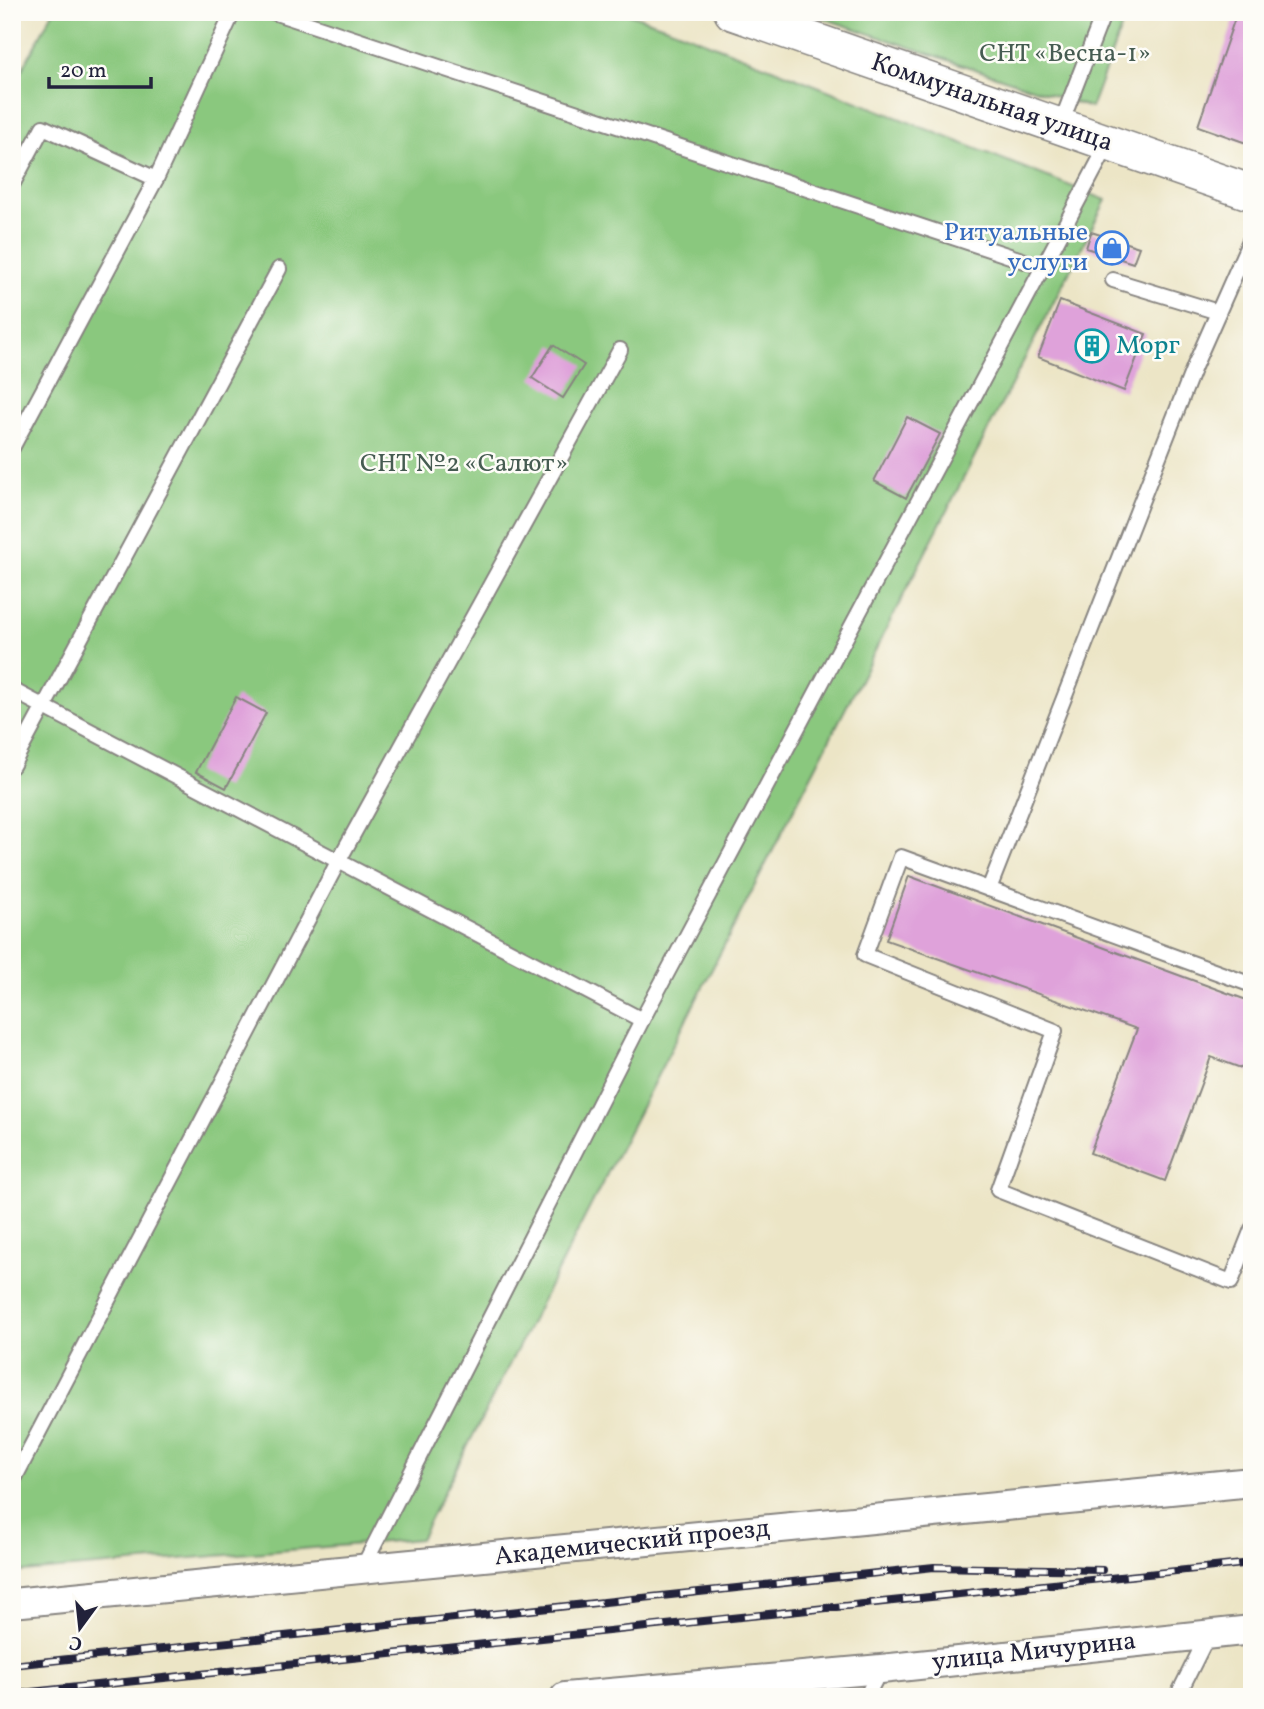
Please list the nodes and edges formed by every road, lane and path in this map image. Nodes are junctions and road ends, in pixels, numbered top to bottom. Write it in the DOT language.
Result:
graph roads {
  1 [pos="233,12"];
  2 [pos="273,12"];
  3 [pos="732,12"];
  4 [pos="1104,12"];
  5 [pos="1060,126"];
  6 [pos="1109,143"];
  7 [pos="156,179"];
  8 [pos="12,185"];
  9 [pos="1252,193"];
  10 [pos="1252,236"];
  11 [pos="1043,267"];
  12 [pos="279,269"];
  13 [pos="1113,280"];
  14 [pos="1218,312"];
  15 [pos="620,350"];
  16 [pos="12,448"];
  17 [pos="12,690"];
  18 [pos="43,707"];
  19 [pos="12,766"];
  20 [pos="339,860"];
  21 [pos="989,889"];
  22 [pos="1252,985"];
  23 [pos="642,1020"];
  24 [pos="1252,1229"];
  25 [pos="1252,1482"];
  26 [pos="12,1483"];
  27 [pos="362,1569"];
  28 [pos="12,1603"];
  29 [pos="1252,1630"];
  30 [pos="1209,1634"];
  31 [pos="881,1669"];
  32 [pos="565,1697"];
  33 [pos="866,1697"];
  34 [pos="1177,1697"];
  1 -- 7 [label="lane"];
  2 -- 11 [label="lane"];
  3 -- 5 [label="street, Коммунальная улица"];
  4 -- 5 [label="lane"];
  5 -- 6 [label="street, Коммунальная улица"];
  6 -- 9 [label="street, Коммунальная улица"];
  6 -- 11 [label="lane"];
  7 -- 8 [label="lane"];
  7 -- 16 [label="lane"];
  10 -- 14 [label="lane"];
  11 -- 23 [label="lane"];
  12 -- 18 [label="lane"];
  13 -- 14 [label="lane"];
  14 -- 21 [label="lane"];
  15 -- 20 [label="lane"];
  17 -- 18 [label="lane"];
  18 -- 19 [label="lane"];
  18 -- 20 [label="lane"];
  20 -- 23 [label="lane"];
  20 -- 26 [label="lane"];
  21 -- 22 [label="lane"];
  21 -- 24 [label="lane"];
  23 -- 27 [label="lane"];
  25 -- 27 [label="street, Академический проезд"];
  27 -- 28 [label="street, Академический проезд"];
  29 -- 30 [label="street, улица Мичурина"];
  30 -- 31 [label="street, улица Мичурина"];
  30 -- 34 [label="lane"];
  31 -- 32 [label="street, улица Мичурина"];
  31 -- 33 [label="lane"];
}
